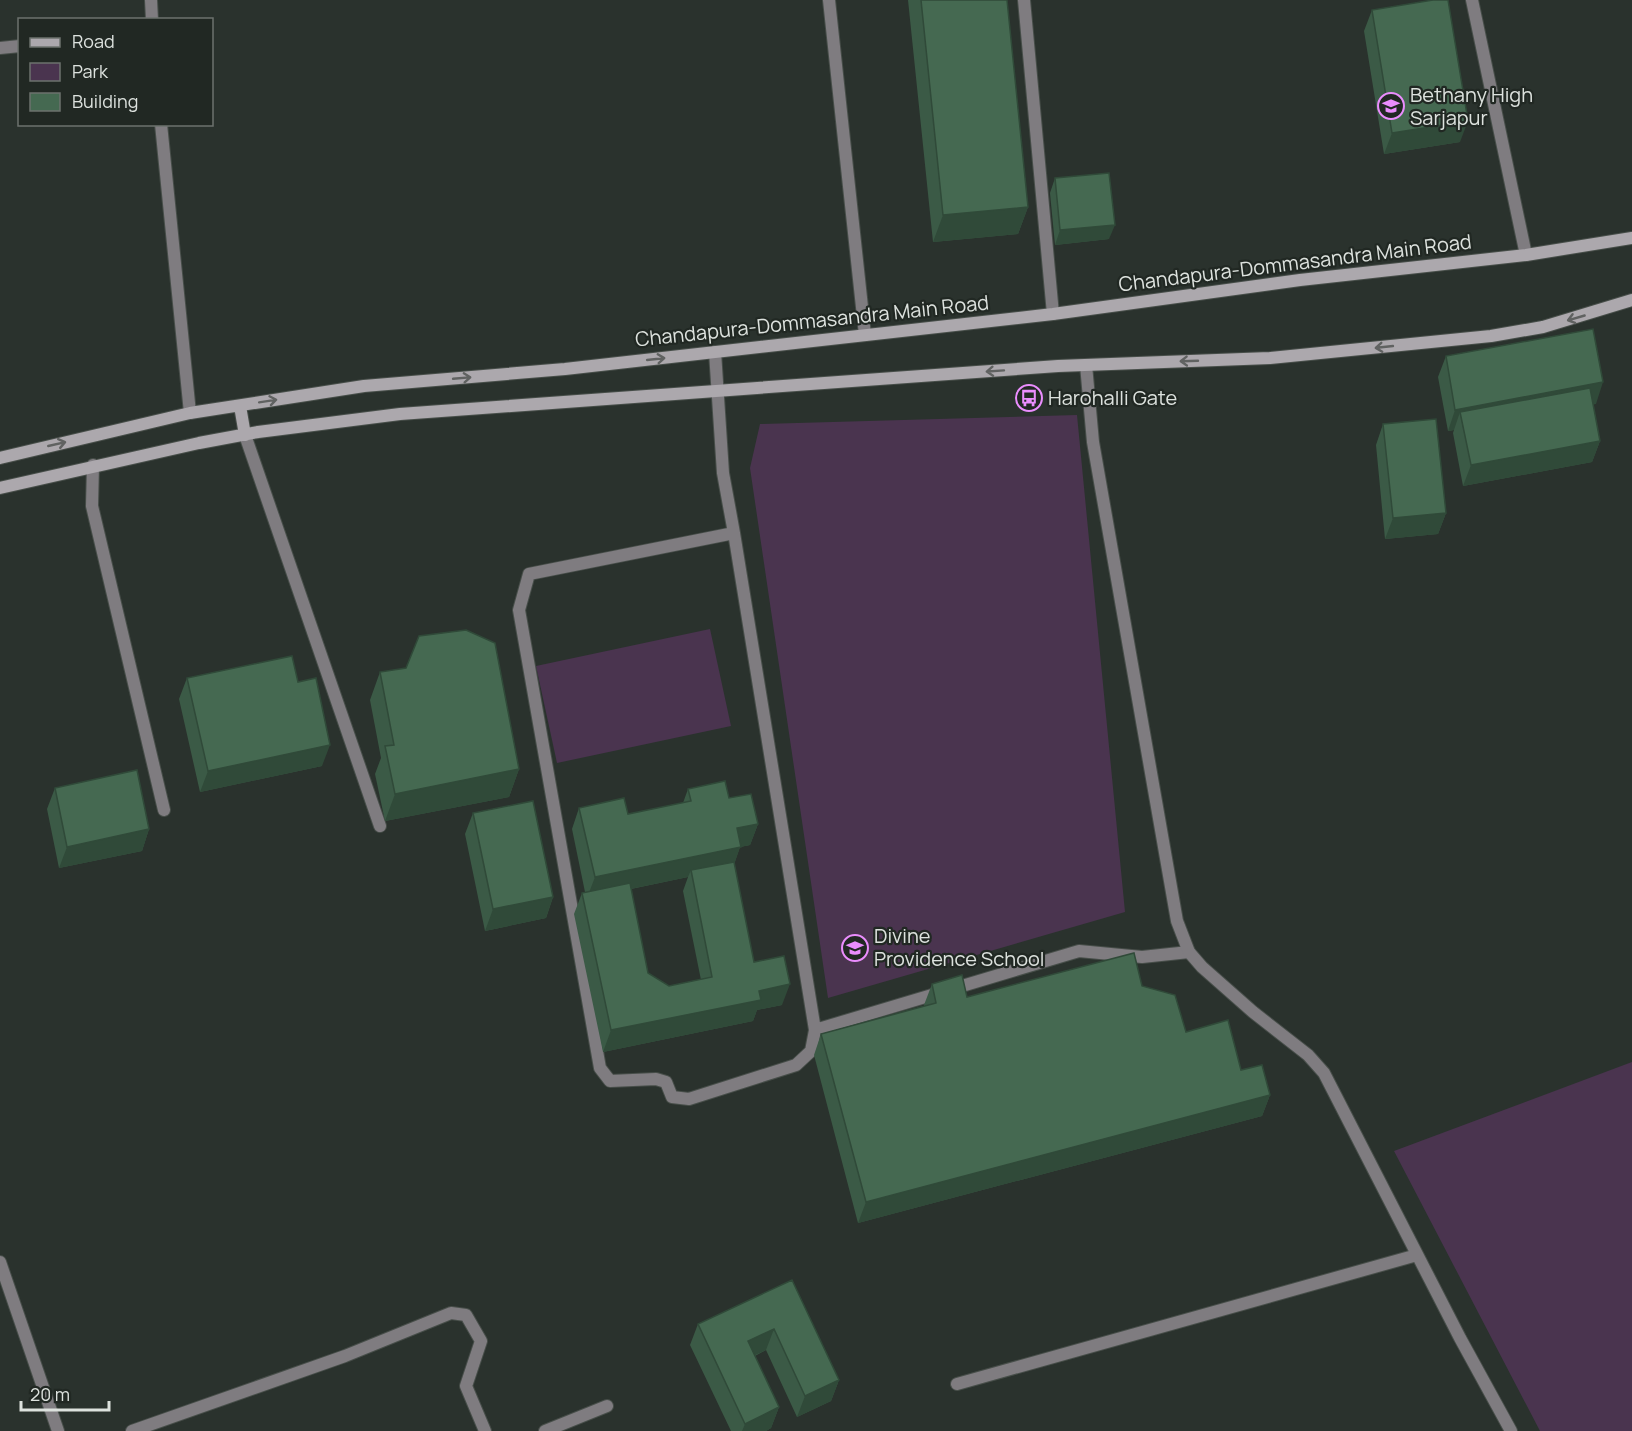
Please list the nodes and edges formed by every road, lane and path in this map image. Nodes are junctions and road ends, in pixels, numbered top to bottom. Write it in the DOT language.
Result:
graph roads {
  1 [pos="151,0"];
  2 [pos="829,0"];
  3 [pos="1024,0"];
  4 [pos="1472,0"];
  5 [pos="152,18"];
  6 [pos="18,46"];
  7 [pos="0,48"];
  8 [pos="161,126"];
  9 [pos="1632,238"];
  10 [pos="1526,255"];
  11 [pos="1632,300"];
  12 [pos="1053,314"];
  13 [pos="865,336"];
  14 [pos="715,352"];
  15 [pos="1086,365"];
  16 [pos="718,392"];
  17 [pos="240,406"];
  18 [pos="190,413"];
  19 [pos="244,435"];
  20 [pos="0,458"];
  21 [pos="93,465"];
  22 [pos="0,488"];
  23 [pos="734,533"];
  24 [pos="164,810"];
  25 [pos="380,826"];
  26 [pos="1189,952"];
  27 [pos="815,1030"];
  28 [pos="1417,1255"];
  29 [pos="0,1262"];
  30 [pos="957,1384"];
  31 [pos="607,1406"];
  32 [pos="58,1431"];
  33 [pos="132,1431"];
  34 [pos="485,1431"];
  35 [pos="545,1431"];
  36 [pos="1511,1431"];
  1 -- 5 [label="street"];
  2 -- 13 [label="street"];
  3 -- 12 [label="street"];
  4 -- 10 [label="street"];
  6 -- 7 [label="street"];
  8 -- 18 [label="street"];
  9 -- 10 [label="main road, Chandapura-Dommasandra Main Road"];
  10 -- 12 [label="main road, Chandapura-Dommasandra Main Road"];
  11 -- 15 [label="main road, one-way"];
  12 -- 13 [label="main road, Chandapura-Dommasandra Main Road"];
  13 -- 14 [label="main road, Chandapura-Dommasandra Main Road"];
  14 -- 16 [label="street"];
  17 -- 14 [label="main road, Chandapura-Dommasandra Main Road, one-way"];
  15 -- 16 [label="main road, one-way"];
  15 -- 26 [label="street"];
  16 -- 19 [label="main road"];
  16 -- 23 [label="street"];
  17 -- 18 [label="main road, Chandapura-Dommasandra Main Road"];
  17 -- 19 [label="main road"];
  20 -- 18 [label="main road, Chandapura-Dommasandra Main Road, one-way"];
  19 -- 21 [label="main road"];
  19 -- 25 [label="street"];
  21 -- 22 [label="main road"];
  21 -- 24 [label="street"];
  23 -- 27 [label="street"];
  23 -- 27 [label="street"];
  26 -- 27 [label="street"];
  26 -- 28 [label="street"];
  28 -- 30 [label="street"];
  28 -- 36 [label="street"];
  29 -- 32 [label="street"];
  31 -- 35 [label="street"];
  33 -- 34 [label="street"];
}
